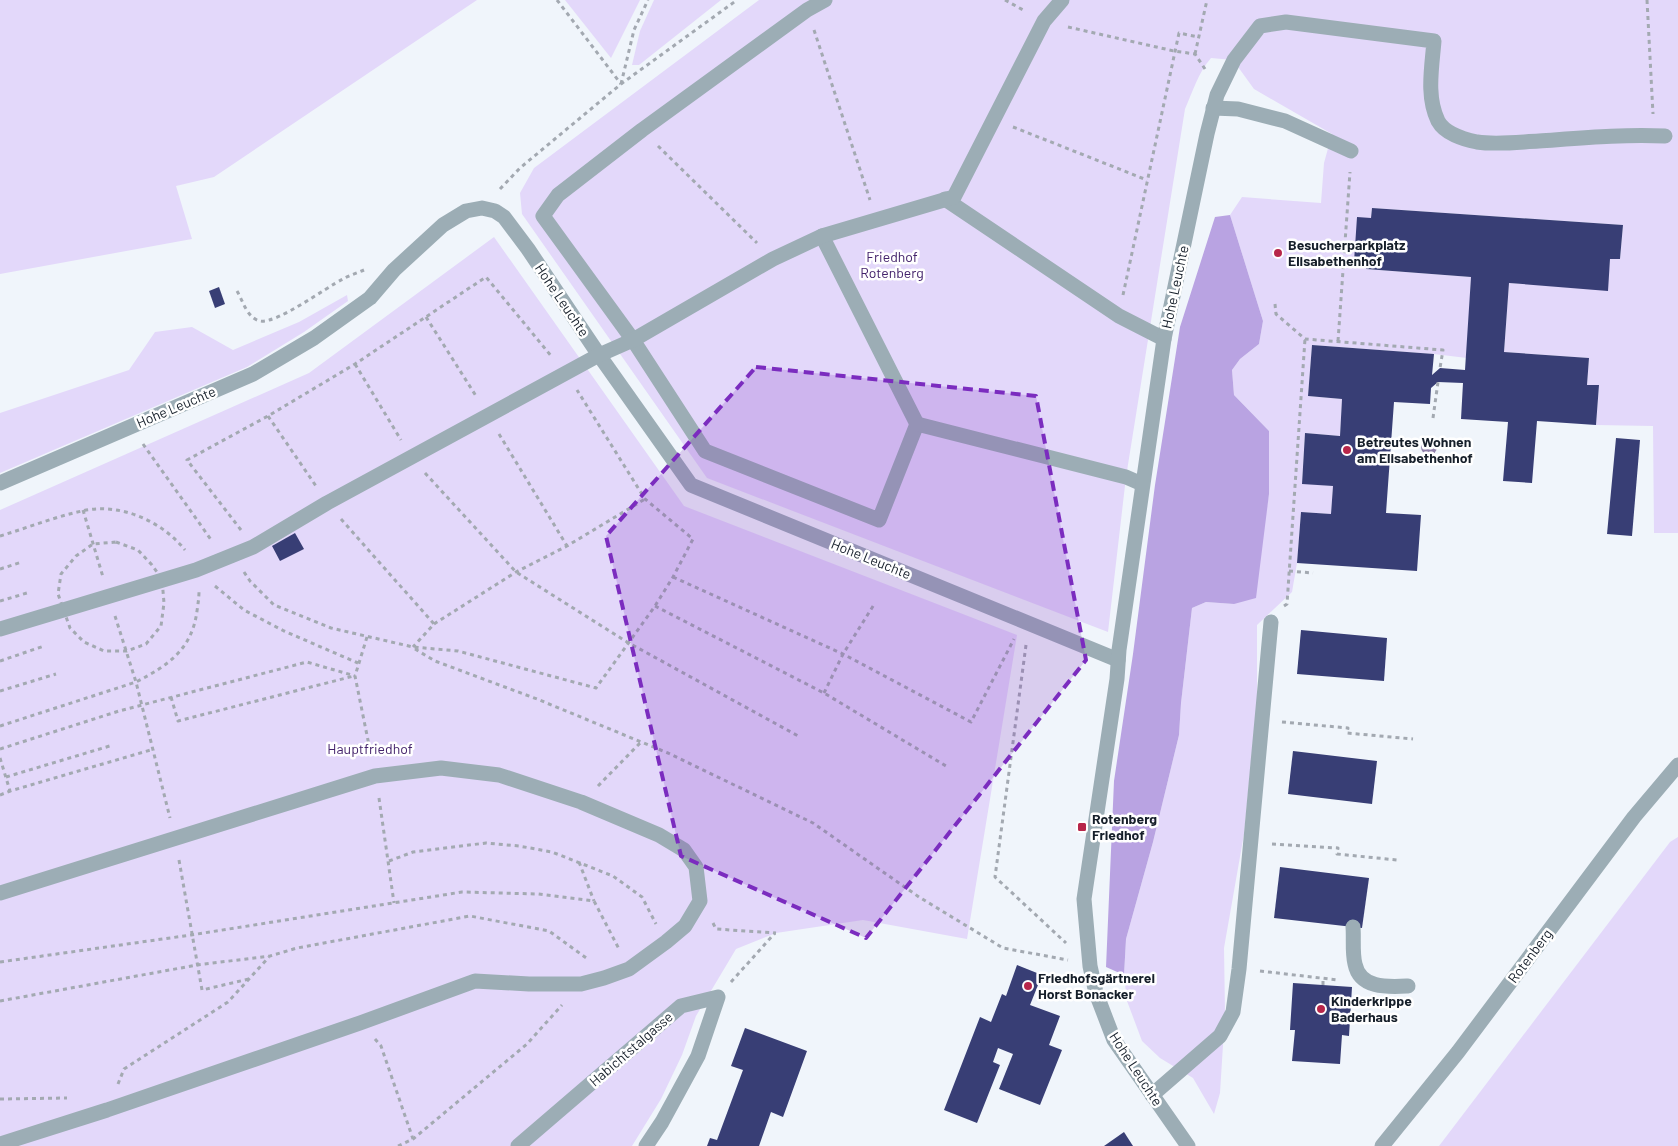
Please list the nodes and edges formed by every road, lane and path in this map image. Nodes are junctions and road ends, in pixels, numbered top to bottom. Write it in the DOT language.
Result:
graph roads {
  1 [pos="557,0"];
  2 [pos="648,0"];
  3 [pos="737,0"];
  4 [pos="825,0"];
  5 [pos="1062,0"];
  6 [pos="1207,0"];
  7 [pos="1647,0"];
  8 [pos="807,10"];
  9 [pos="1044,21"];
  10 [pos="1198,37"];
  11 [pos="1174,51"];
  12 [pos="621,84"];
  13 [pos="1215,102"];
  14 [pos="994,119"];
  15 [pos="642,130"];
  16 [pos="1665,136"];
  17 [pos="1351,151"];
  18 [pos="1147,180"];
  19 [pos="946,199"];
  20 [pos="482,208"];
  21 [pos="877,220"];
  22 [pos="822,236"];
  23 [pos="773,259"];
  24 [pos="394,270"];
  25 [pos="238,291"];
  26 [pos="1275,304"];
  27 [pos="1119,316"];
  28 [pos="1164,339"];
  29 [pos="1304,339"];
  30 [pos="632,340"];
  31 [pos="1338,341"];
  32 [pos="599,355"];
  33 [pos="355,364"];
  34 [pos="1440,368"];
  35 [pos="566,373"];
  36 [pos="1438,382"];
  37 [pos="268,416"];
  38 [pos="1433,418"];
  39 [pos="917,424"];
  40 [pos="145,446"];
  41 [pos="411,457"];
  42 [pos="0,483"];
  43 [pos="1142,484"];
  44 [pos="645,498"];
  45 [pos="327,503"];
  46 [pos="84,510"];
  47 [pos="0,536"];
  48 [pos="93,544"];
  49 [pos="253,547"];
  50 [pos="228,557"];
  51 [pos="22,562"];
  52 [pos="0,570"];
  53 [pos="196,570"];
  54 [pos="1289,571"];
  55 [pos="516,572"];
  56 [pos="1313,573"];
  57 [pos="673,577"];
  58 [pos="162,579"];
  59 [pos="27,593"];
  60 [pos="109,596"];
  61 [pos="0,602"];
  62 [pos="874,604"];
  63 [pos="1287,604"];
  64 [pos="655,606"];
  65 [pos="63,609"];
  66 [pos="1271,622"];
  67 [pos="434,624"];
  68 [pos="0,629"];
  69 [pos="1017,635"];
  70 [pos="367,637"];
  71 [pos="628,642"];
  72 [pos="1026,645"];
  73 [pos="44,646"];
  74 [pos="413,648"];
  75 [pos="127,651"];
  76 [pos="843,654"];
  77 [pos="1118,660"];
  78 [pos="0,661"];
  79 [pos="358,663"];
  80 [pos="56,674"];
  81 [pos="354,676"];
  82 [pos="136,682"];
  83 [pos="0,691"];
  84 [pos="824,693"];
  85 [pos="172,697"];
  86 [pos="142,705"];
  87 [pos="1261,720"];
  88 [pos="0,726"];
  89 [pos="800,737"];
  90 [pos="1413,739"];
  91 [pos="641,742"];
  92 [pos="113,745"];
  93 [pos="0,749"];
  94 [pos="154,749"];
  95 [pos="0,758"];
  96 [pos="1678,765"];
  97 [pos="946,766"];
  98 [pos="6,777"];
  99 [pos="377,783"];
  100 [pos="10,791"];
  101 [pos="0,794"];
  102 [pos="581,802"];
  103 [pos="169,812"];
  104 [pos="1251,842"];
  105 [pos="1397,860"];
  106 [pos="389,861"];
  107 [pos="578,861"];
  108 [pos="182,881"];
  109 [pos="0,893"];
  110 [pos="594,901"];
  111 [pos="700,901"];
  112 [pos="394,904"];
  113 [pos="1353,928"];
  114 [pos="191,935"];
  115 [pos="666,942"];
  116 [pos="270,956"];
  117 [pos="1070,960"];
  118 [pos="0,962"];
  119 [pos="197,965"];
  120 [pos="1090,966"];
  121 [pos="1239,968"];
  122 [pos="629,970"];
  123 [pos="604,978"];
  124 [pos="1323,978"];
  125 [pos="249,979"];
  126 [pos="1341,980"];
  127 [pos="581,984"];
  128 [pos="1323,985"];
  129 [pos="1408,986"];
  130 [pos="718,997"];
  131 [pos="0,1001"];
  132 [pos="381,1046"];
  133 [pos="1152,1095"];
  134 [pos="74,1098"];
  135 [pos="0,1099"];
  136 [pos="107,1110"];
  137 [pos="413,1139"];
  138 [pos="0,1144"];
  139 [pos="398,1146"];
  140 [pos="518,1146"];
  141 [pos="646,1146"];
  142 [pos="1188,1146"];
  143 [pos="1382,1146"];
  1 -- 12 [label="path"];
  2 -- 12 [label="path"];
  3 -- 12 [label="path"];
  4 -- 8 [label="street"];
  5 -- 9 [label="street"];
  6 -- 10 [label="path"];
  7 -- 16 [label="path"];
  8 -- 15 [label="street"];
  8 -- 21 [label="path"];
  9 -- 11 [label="path"];
  9 -- 14 [label="street"];
  10 -- 11 [label="path"];
  10 -- 11 [label="path"];
  11 -- 18 [label="path"];
  12 -- 20 [label="path"];
  13 -- 16 [label="street, Hohe Leuchte"];
  13 -- 17 [label="street"];
  13 -- 28 [label="street, Hohe Leuchte"];
  14 -- 18 [label="path"];
  14 -- 19 [label="street"];
  15 -- 23 [label="path"];
  15 -- 30 [label="street"];
  17 -- 31 [label="path"];
  18 -- 27 [label="path"];
  19 -- 21 [label="street"];
  19 -- 27 [label="street"];
  20 -- 24 [label="street, Hohe Leuchte"];
  20 -- 32 [label="street, Hohe Leuchte"];
  21 -- 22 [label="street"];
  22 -- 23 [label="street"];
  22 -- 39 [label="street"];
  23 -- 30 [label="street"];
  24 -- 25 [label="path"];
  24 -- 42 [label="street, Hohe Leuchte"];
  26 -- 29 [label="path"];
  27 -- 28 [label="street"];
  28 -- 43 [label="street, Hohe Leuchte"];
  29 -- 31 [label="path"];
  29 -- 54 [label="path"];
  30 -- 32 [label="street"];
  30 -- 39 [label="street"];
  31 -- 34 [label="path"];
  32 -- 35 [label="street"];
  32 -- 77 [label="street, Hohe Leuchte"];
  33 -- 35 [label="path"];
  33 -- 37 [label="path"];
  33 -- 41 [label="path"];
  35 -- 41 [label="street"];
  35 -- 44 [label="path"];
  36 -- 38 [label="path"];
  37 -- 45 [label="path"];
  37 -- 49 [label="path"];
  39 -- 43 [label="street"];
  40 -- 50 [label="path"];
  41 -- 45 [label="street"];
  41 -- 55 [label="path"];
  43 -- 77 [label="street, Hohe Leuchte"];
  44 -- 55 [label="path"];
  44 -- 57 [label="path"];
  45 -- 49 [label="street"];
  45 -- 67 [label="path"];
  46 -- 47 [label="path"];
  46 -- 48 [label="path"];
  46 -- 53 [label="path"];
  48 -- 58 [label="path"];
  48 -- 60 [label="path"];
  48 -- 65 [label="path"];
  49 -- 50 [label="street"];
  50 -- 53 [label="street"];
  50 -- 70 [label="path"];
  51 -- 52 [label="path"];
  53 -- 58 [label="street"];
  53 -- 79 [label="path"];
  53 -- 82 [label="path"];
  54 -- 56 [label="path"];
  54 -- 63 [label="path"];
  55 -- 67 [label="path"];
  55 -- 71 [label="path"];
  57 -- 64 [label="path"];
  57 -- 76 [label="path"];
  58 -- 60 [label="street"];
  58 -- 75 [label="path"];
  59 -- 61 [label="path"];
  60 -- 65 [label="street"];
  60 -- 75 [label="path"];
  62 -- 76 [label="path"];
  64 -- 71 [label="path"];
  64 -- 84 [label="path"];
  65 -- 68 [label="street"];
  65 -- 75 [label="path"];
  66 -- 87 [label="street"];
  67 -- 74 [label="path"];
  69 -- 76 [label="path"];
  70 -- 74 [label="path"];
  70 -- 79 [label="path"];
  71 -- 74 [label="path"];
  71 -- 89 [label="path"];
  72 -- 120 [label="path"];
  73 -- 78 [label="path"];
  74 -- 91 [label="path"];
  75 -- 82 [label="path"];
  76 -- 84 [label="path"];
  77 -- 120 [label="street, Hohe Leuchte"];
  79 -- 81 [label="path"];
  80 -- 83 [label="path"];
  81 -- 85 [label="path"];
  81 -- 85 [label="path"];
  81 -- 99 [label="path"];
  82 -- 86 [label="path"];
  82 -- 88 [label="path"];
  84 -- 97 [label="path"];
  85 -- 86 [label="path"];
  86 -- 93 [label="path"];
  86 -- 94 [label="path"];
  87 -- 90 [label="path"];
  87 -- 104 [label="street"];
  91 -- 102 [label="path"];
  91 -- 117 [label="path"];
  92 -- 98 [label="path"];
  94 -- 100 [label="path"];
  94 -- 103 [label="path"];
  95 -- 98 [label="path"];
  96 -- 143 [label="street, Rotenberg"];
  98 -- 100 [label="path"];
  99 -- 102 [label="street"];
  99 -- 106 [label="path"];
  99 -- 109 [label="street"];
  100 -- 101 [label="path"];
  102 -- 111 [label="street"];
  104 -- 105 [label="path"];
  104 -- 121 [label="street"];
  106 -- 107 [label="path"];
  106 -- 112 [label="path"];
  107 -- 110 [label="path"];
  107 -- 115 [label="path"];
  108 -- 114 [label="path"];
  110 -- 112 [label="path"];
  110 -- 122 [label="path"];
  111 -- 115 [label="street"];
  111 -- 130 [label="path"];
  112 -- 114 [label="path"];
  113 -- 129 [label="street"];
  114 -- 118 [label="path"];
  114 -- 119 [label="path"];
  115 -- 122 [label="street"];
  116 -- 119 [label="path"];
  116 -- 123 [label="path"];
  116 -- 125 [label="path"];
  119 -- 125 [label="path"];
  119 -- 131 [label="path"];
  120 -- 133 [label="street, Hohe Leuchte"];
  121 -- 124 [label="path"];
  121 -- 133 [label="street"];
  122 -- 123 [label="street"];
  123 -- 127 [label="street"];
  124 -- 126 [label="path"];
  124 -- 128 [label="path"];
  125 -- 136 [label="path"];
  127 -- 136 [label="street"];
  127 -- 137 [label="path"];
  130 -- 140 [label="street, Habichtstalgasse"];
  130 -- 141 [label="street"];
  132 -- 137 [label="path"];
  133 -- 142 [label="street, Hohe Leuchte"];
  134 -- 135 [label="path"];
  136 -- 138 [label="street"];
  137 -- 139 [label="path"];
}
